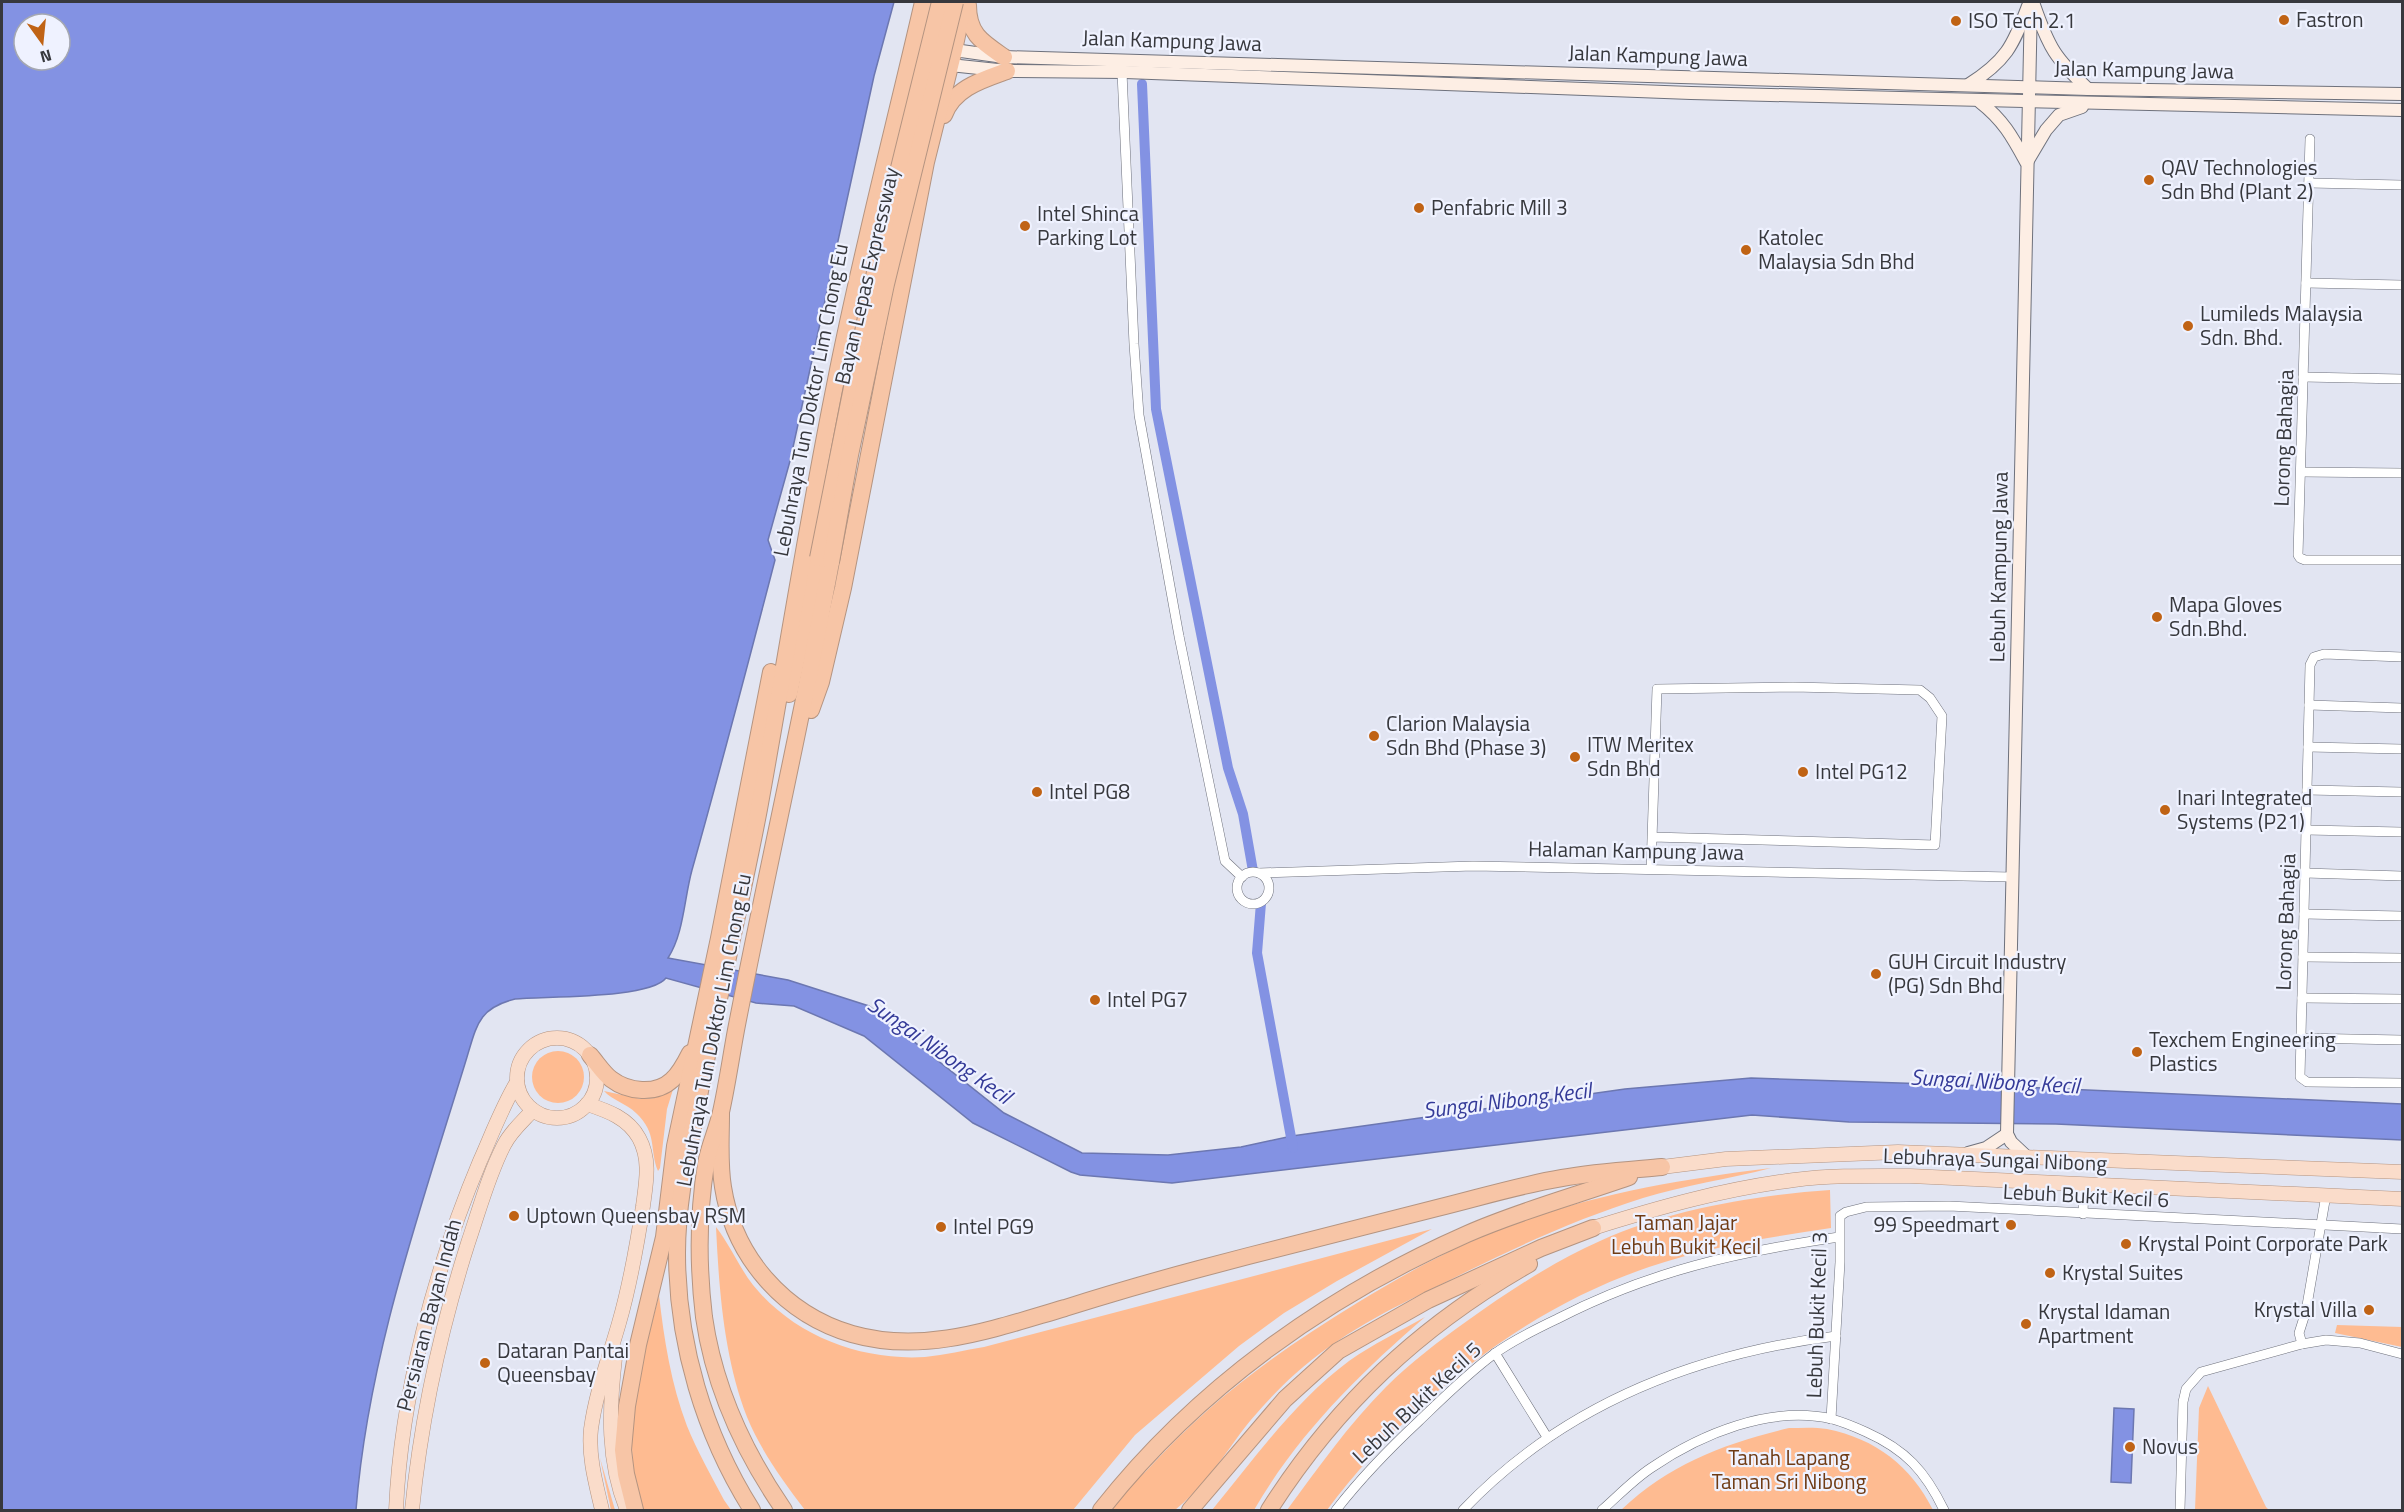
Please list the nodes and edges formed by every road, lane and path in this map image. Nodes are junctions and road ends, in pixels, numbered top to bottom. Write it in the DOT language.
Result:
graph roads {
  1 [pos="923,2"];
  2 [pos="930,2"];
  3 [pos="940,2"];
  4 [pos="954,2"];
  5 [pos="966,2"];
  6 [pos="2031,2"];
  7 [pos="914,42"];
  8 [pos="932,46"];
  9 [pos="952,58"];
  10 [pos="1005,64"];
  11 [pos="1122,72"];
  12 [pos="1967,85"];
  13 [pos="2029,87"];
  14 [pos="2088,89"];
  15 [pos="2403,94"];
  16 [pos="1980,102"];
  17 [pos="2028,103"];
  18 [pos="2090,104"];
  19 [pos="2403,110"];
  20 [pos="2310,139"];
  21 [pos="926,162"];
  22 [pos="2026,163"];
  23 [pos="2309,183"];
  24 [pos="2403,185"];
  25 [pos="2306,283"];
  26 [pos="2403,285"];
  27 [pos="2303,377"];
  28 [pos="2403,379"];
  29 [pos="2301,472"];
  30 [pos="2403,473"];
  31 [pos="825,560"];
  32 [pos="2403,560"];
  33 [pos="792,608"];
  34 [pos="2403,657"];
  35 [pos="2309,705"];
  36 [pos="2403,708"];
  37 [pos="2308,747"];
  38 [pos="2403,749"];
  39 [pos="793,759"];
  40 [pos="2307,790"];
  41 [pos="2403,792"];
  42 [pos="758,811"];
  43 [pos="2306,830"];
  44 [pos="2403,832"];
  45 [pos="1653,837"];
  46 [pos="1651,869"];
  47 [pos="1259,873"];
  48 [pos="2305,873"];
  49 [pos="2403,876"];
  50 [pos="1242,877"];
  51 [pos="2012,877"];
  52 [pos="2304,914"];
  53 [pos="2403,916"];
  54 [pos="725,939"];
  55 [pos="2303,957"];
  56 [pos="2403,958"];
  57 [pos="2302,998"];
  58 [pos="2403,999"];
  59 [pos="711,1009"];
  60 [pos="699,1036"];
  61 [pos="2301,1038"];
  62 [pos="2403,1040"];
  63 [pos="590,1055"];
  64 [pos="517,1082"];
  65 [pos="2403,1083"];
  66 [pos="587,1104"];
  67 [pos="533,1110"];
  68 [pos="721,1114"];
  69 [pos="2007,1131"];
  70 [pos="1965,1154"];
  71 [pos="2027,1157"];
  72 [pos="1662,1167"];
  73 [pos="2403,1172"];
  74 [pos="2084,1184"];
  75 [pos="2326,1196"];
  76 [pos="2403,1199"];
  77 [pos="1842,1213"];
  78 [pos="2083,1214"];
  79 [pos="2324,1226"];
  80 [pos="1593,1228"];
  81 [pos="2403,1229"];
  82 [pos="1839,1237"];
  83 [pos="620,1320"];
  84 [pos="1836,1336"];
  85 [pos="2301,1344"];
  86 [pos="1495,1353"];
  87 [pos="2403,1354"];
  88 [pos="1831,1419"];
  89 [pos="1547,1437"];
  90 [pos="396,1510"];
  91 [pos="412,1510"];
  92 [pos="602,1510"];
  93 [pos="627,1510"];
  94 [pos="635,1510"];
  95 [pos="752,1510"];
  96 [pos="784,1510"];
  97 [pos="1101,1510"];
  98 [pos="1190,1510"];
  99 [pos="1269,1510"];
  100 [pos="1336,1510"];
  101 [pos="1463,1510"];
  102 [pos="1602,1510"];
  103 [pos="1944,1510"];
  104 [pos="2180,1510"];
  1 -- 7 [label="highway, Lebuhraya Tun Doktor Lim Chong Eu"];
  2 -- 8 [label="highway"];
  3 -- 31 [label="highway, Bayan Lepas Expressway, bridge"];
  4 -- 31 [label="highway, Bayan Lepas Expressway, bridge"];
  5 -- 9 [label="highway, Lebuhraya Tun Doktor Lim Chong Eu"];
  5 -- 10 [label="highway"];
  6 -- 12 [label="street"];
  6 -- 13 [label="street, Lebuh Kampung Jawa"];
  6 -- 14 [label="street"];
  7 -- 8 [label="street"];
  7 -- 33 [label="highway, Lebuhraya Tun Doktor Lim Chong Eu"];
  8 -- 9 [label="highway"];
  9 -- 10 [label="street, Jalan Kampung Jawa"];
  9 -- 21 [label="highway, Lebuhraya Tun Doktor Lim Chong Eu"];
  10 -- 11 [label="street, Jalan Kampung Jawa"];
  10 -- 12 [label="street, Jalan Kampung Jawa"];
  10 -- 21 [label="highway"];
  11 -- 16 [label="street, Jalan Kampung Jawa"];
  11 -- 50 [label="street"];
  12 -- 13 [label="street, Jalan Kampung Jawa"];
  13 -- 14 [label="street, Jalan Kampung Jawa"];
  13 -- 17 [label="street, Lebuh Kampung Jawa"];
  14 -- 15 [label="street, Jalan Kampung Jawa"];
  16 -- 17 [label="street, Jalan Kampung Jawa"];
  16 -- 22 [label="street"];
  17 -- 18 [label="street, Jalan Kampung Jawa"];
  17 -- 22 [label="street, Lebuh Kampung Jawa"];
  18 -- 19 [label="street, Jalan Kampung Jawa"];
  18 -- 22 [label="street"];
  20 -- 23 [label="street, Lorong Bahagia"];
  21 -- 39 [label="highway, Lebuhraya Tun Doktor Lim Chong Eu"];
  22 -- 51 [label="street, Lebuh Kampung Jawa"];
  23 -- 24 [label="street"];
  23 -- 25 [label="street, Lorong Bahagia"];
  25 -- 26 [label="street"];
  25 -- 27 [label="street, Lorong Bahagia"];
  27 -- 28 [label="street"];
  27 -- 29 [label="street, Lorong Bahagia"];
  29 -- 30 [label="street"];
  29 -- 32 [label="street, Lorong Bahagia"];
  31 -- 39 [label="highway, Lebuhraya Tun Doktor Lim Chong Eu"];
  31 -- 42 [label="highway, Lebuhraya Tun Doktor Lim Chong Eu"];
  33 -- 42 [label="highway, Lebuhraya Tun Doktor Lim Chong Eu"];
  33 -- 54 [label="highway"];
  34 -- 35 [label="street, Lorong Bahagia"];
  35 -- 36 [label="street"];
  35 -- 37 [label="street, Lorong Bahagia"];
  37 -- 38 [label="street"];
  37 -- 40 [label="street, Lorong Bahagia"];
  39 -- 68 [label="highway, Lebuhraya Tun Doktor Lim Chong Eu"];
  40 -- 41 [label="street"];
  40 -- 43 [label="street, Lorong Bahagia"];
  42 -- 54 [label="highway, Lebuhraya Tun Doktor Lim Chong Eu"];
  43 -- 44 [label="street"];
  43 -- 48 [label="street, Lorong Bahagia"];
  45 -- 45 [label="street"];
  45 -- 46 [label="street"];
  46 -- 47 [label="street, Halaman Kampung Jawa"];
  46 -- 51 [label="street, Halaman Kampung Jawa"];
  47 -- 50 [label="street"];
  47 -- 50 [label="street"];
  48 -- 49 [label="street"];
  48 -- 52 [label="street, Lorong Bahagia"];
  51 -- 69 [label="street, Lebuh Kampung Jawa"];
  52 -- 53 [label="street"];
  52 -- 55 [label="street, Lorong Bahagia"];
  54 -- 59 [label="highway, Lebuhraya Tun Doktor Lim Chong Eu"];
  55 -- 56 [label="street"];
  55 -- 57 [label="street, Lorong Bahagia"];
  57 -- 58 [label="street"];
  57 -- 61 [label="street, Lorong Bahagia"];
  59 -- 60 [label="highway"];
  59 -- 95 [label="highway, Lebuhraya Tun Doktor Lim Chong Eu"];
  60 -- 63 [label="highway"];
  60 -- 94 [label="highway"];
  61 -- 62 [label="street"];
  61 -- 65 [label="street, Lorong Bahagia"];
  63 -- 64 [label="main road"];
  63 -- 66 [label="main road"];
  64 -- 67 [label="main road"];
  64 -- 90 [label="main road, Persiaran Bayan Indah"];
  66 -- 67 [label="main road"];
  66 -- 83 [label="main road"];
  67 -- 91 [label="main road, Persiaran Bayan Indah"];
  68 -- 72 [label="highway"];
  68 -- 96 [label="highway, Lebuhraya Tun Doktor Lim Chong Eu"];
  69 -- 70 [label="street"];
  69 -- 71 [label="street"];
  70 -- 71 [label="main road, Lebuhraya Sungai Nibong"];
  70 -- 72 [label="main road, Lebuhraya Sungai Nibong"];
  71 -- 73 [label="main road, Lebuhraya Sungai Nibong"];
  72 -- 97 [label="highway"];
  74 -- 75 [label="main road, Lebuhraya Sungai Nibong"];
  74 -- 78 [label="street"];
  74 -- 80 [label="main road, Lebuhraya Sungai Nibong"];
  75 -- 76 [label="main road, Lebuhraya Sungai Nibong"];
  75 -- 79 [label="street"];
  77 -- 78 [label="street, Lebuh Bukit Kecil 6"];
  77 -- 82 [label="street, Lebuh Bukit Kecil 3"];
  78 -- 79 [label="street, Lebuh Bukit Kecil 6"];
  79 -- 81 [label="street, Lebuh Bukit Kecil 6"];
  79 -- 85 [label="street"];
  80 -- 98 [label="highway"];
  80 -- 99 [label="highway"];
  82 -- 84 [label="street, Lebuh Bukit Kecil 3"];
  82 -- 86 [label="street, Lebuh Bukit Kecil 5"];
  83 -- 92 [label="main road"];
  83 -- 93 [label="main road"];
  84 -- 88 [label="street, Lebuh Bukit Kecil 3"];
  84 -- 89 [label="street"];
  85 -- 87 [label="street"];
  85 -- 104 [label="street"];
  86 -- 89 [label="street"];
  86 -- 100 [label="street, Lebuh Bukit Kecil 5"];
  88 -- 102 [label="street"];
  88 -- 103 [label="street"];
  89 -- 101 [label="street"];
}
